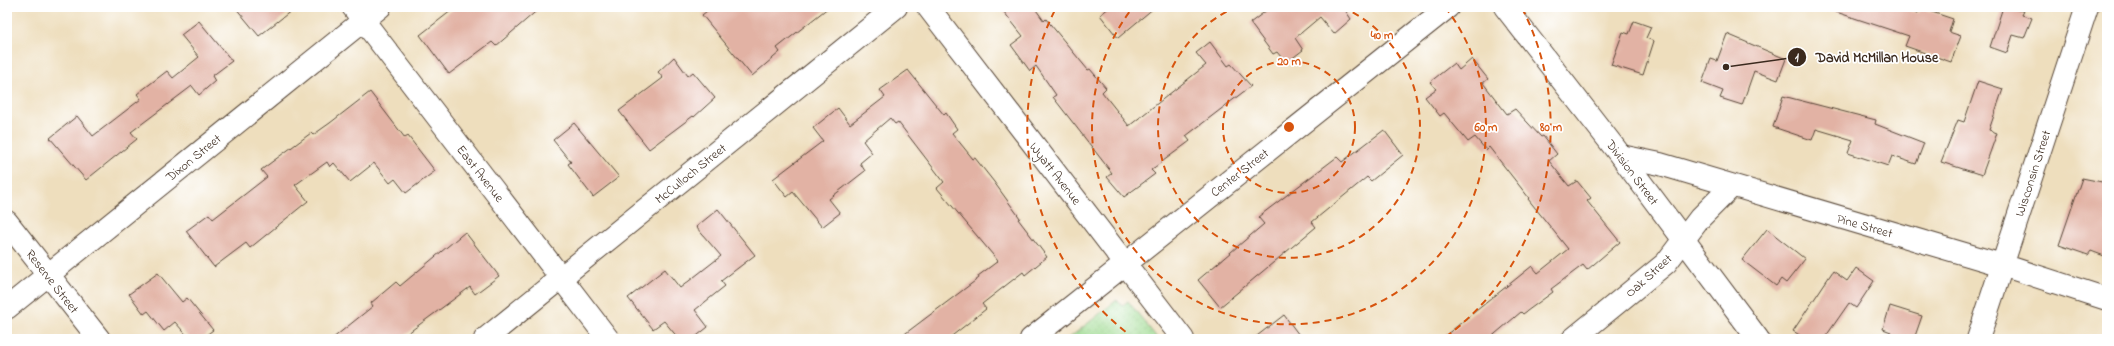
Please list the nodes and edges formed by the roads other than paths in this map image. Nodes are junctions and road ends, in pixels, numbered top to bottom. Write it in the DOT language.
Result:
graph roads {
  1 [pos="896,7"];
  2 [pos="928,7"];
  3 [pos="1448,7"];
  4 [pos="1505,7"];
  5 [pos="2087,7"];
  6 [pos="365,11"];
  7 [pos="1621,156"];
  8 [pos="1732,186"];
  9 [pos="7,222"];
  10 [pos="1683,240"];
  11 [pos="1126,262"];
  12 [pos="2002,265"];
  13 [pos="48,275"];
  14 [pos="561,277"];
  15 [pos="2107,299"];
  16 [pos="7,308"];
  17 [pos="99,339"];
  18 [pos="485,339"];
  19 [pos="608,339"];
  20 [pos="1031,339"];
  21 [pos="1183,339"];
  22 [pos="1573,339"];
  23 [pos="1758,339"];
  24 [pos="1978,339"];
  1 -- 14 [label="street, McCulloch Street"];
  2 -- 11 [label="street, Wyatt Avenue"];
  3 -- 11 [label="street, Center Street"];
  4 -- 7 [label="street, Division Street"];
  5 -- 12 [label="street, Wisconsin Street"];
  6 -- 13 [label="street, Dixon Street"];
  6 -- 14 [label="street, East Avenue"];
  7 -- 8 [label="street, Pine Street"];
  7 -- 10 [label="street, Division Street"];
  8 -- 10 [label="street, Oak Street"];
  8 -- 12 [label="street, Pine Street"];
  9 -- 13 [label="street, Reserve Street"];
  10 -- 22 [label="street, Oak Street"];
  10 -- 23 [label="street, Division Street"];
  11 -- 20 [label="street, Center Street"];
  11 -- 21 [label="street, Wyatt Avenue"];
  12 -- 15 [label="street, Pine Street"];
  12 -- 24 [label="street, Wisconsin Street"];
  13 -- 16 [label="street, Dixon Street"];
  13 -- 17 [label="street, Reserve Street"];
  14 -- 18 [label="street, McCulloch Street"];
  14 -- 19 [label="street, East Avenue"];
}
